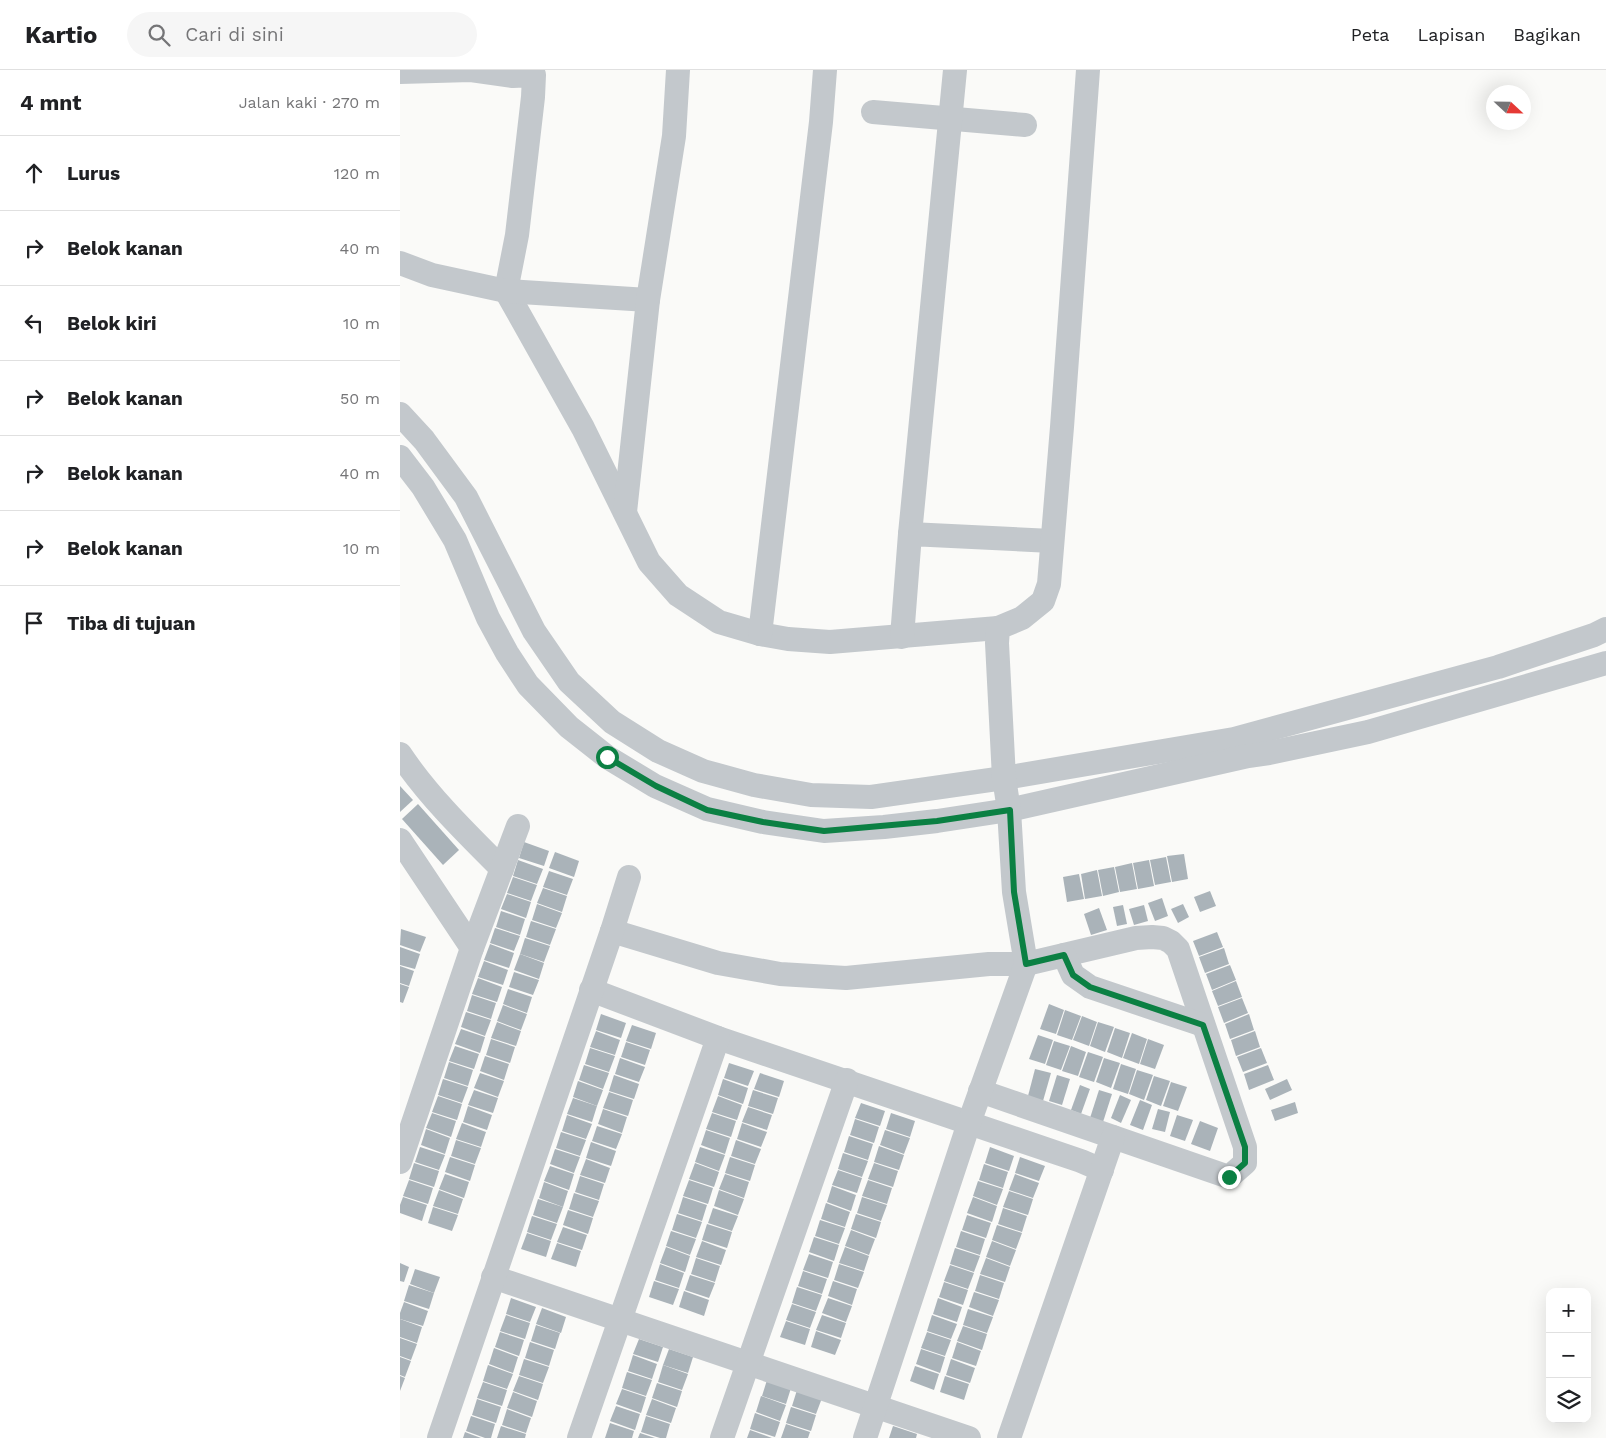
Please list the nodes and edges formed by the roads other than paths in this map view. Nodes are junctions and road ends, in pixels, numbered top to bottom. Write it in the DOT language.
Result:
graph roads {
  1 [pos="471,70"];
  2 [pos="678,70"];
  3 [pos="825,70"];
  4 [pos="955,70"];
  5 [pos="1088,70"];
  6 [pos="400,72"];
  7 [pos="534,72"];
  8 [pos="873,112"];
  9 [pos="950,118"];
  10 [pos="1025,125"];
  11 [pos="400,263"];
  12 [pos="506,291"];
  13 [pos="648,300"];
  14 [pos="400,414"];
  15 [pos="400,457"];
  16 [pos="625,512"];
  17 [pos="910,534"];
  18 [pos="1052,541"];
  19 [pos="998,628"];
  20 [pos="1606,628"];
  21 [pos="760,634"];
  22 [pos="902,637"];
  23 [pos="1606,663"];
  24 [pos="400,754"];
  25 [pos="1004,778"];
  26 [pos="1010,810"];
  27 [pos="518,826"];
  28 [pos="400,840"];
  29 [pos="502,869"];
  30 [pos="629,877"];
  31 [pos="612,931"];
  32 [pos="472,948"];
  33 [pos="1064,955"];
  34 [pos="1026,964"];
  35 [pos="591,990"];
  36 [pos="1203,1025"];
  37 [pos="718,1038"];
  38 [pos="847,1080"];
  39 [pos="980,1090"];
  40 [pos="969,1123"];
  41 [pos="1113,1137"];
  42 [pos="400,1162"];
  43 [pos="1102,1170"];
  44 [pos="493,1278"];
  45 [pos="619,1321"];
  46 [pos="747,1363"];
  47 [pos="876,1407"];
  48 [pos="438,1438"];
  49 [pos="579,1438"];
  50 [pos="722,1438"];
  51 [pos="865,1438"];
  52 [pos="969,1438"];
  53 [pos="1009,1438"];
  1 -- 6 [label="street"];
  1 -- 7 [label="street"];
  2 -- 13 [label="street"];
  3 -- 21 [label="street"];
  4 -- 9 [label="street"];
  5 -- 18 [label="street"];
  7 -- 12 [label="street"];
  8 -- 9 [label="street"];
  9 -- 10 [label="street"];
  9 -- 17 [label="street"];
  11 -- 12 [label="street"];
  12 -- 13 [label="street"];
  12 -- 16 [label="street"];
  13 -- 16 [label="street"];
  14 -- 25 [label="street"];
  15 -- 26 [label="street"];
  16 -- 21 [label="street"];
  17 -- 18 [label="street"];
  17 -- 22 [label="street"];
  18 -- 19 [label="street"];
  19 -- 22 [label="street"];
  19 -- 25 [label="street"];
  20 -- 25 [label="street"];
  21 -- 22 [label="street"];
  23 -- 26 [label="street"];
  24 -- 29 [label="street"];
  25 -- 26 [label="street"];
  26 -- 34 [label="street"];
  27 -- 29 [label="street"];
  28 -- 32 [label="street"];
  29 -- 32 [label="street"];
  30 -- 31 [label="street"];
  31 -- 34 [label="street"];
  31 -- 35 [label="street"];
  32 -- 42 [label="street"];
  33 -- 34 [label="street"];
  33 -- 36 [label="street"];
  33 -- 36 [label="street"];
  34 -- 39 [label="street"];
  35 -- 37 [label="street"];
  35 -- 44 [label="street"];
  36 -- 41 [label="street"];
  37 -- 38 [label="street"];
  37 -- 45 [label="street"];
  38 -- 40 [label="street"];
  38 -- 46 [label="street"];
  39 -- 40 [label="street"];
  39 -- 41 [label="street"];
  40 -- 43 [label="street"];
  40 -- 47 [label="street"];
  41 -- 43 [label="street"];
  43 -- 53 [label="street"];
  44 -- 45 [label="street"];
  44 -- 48 [label="street"];
  45 -- 46 [label="street"];
  45 -- 49 [label="street"];
  46 -- 47 [label="street"];
  46 -- 50 [label="street"];
  47 -- 51 [label="street"];
  47 -- 52 [label="street"];
}
